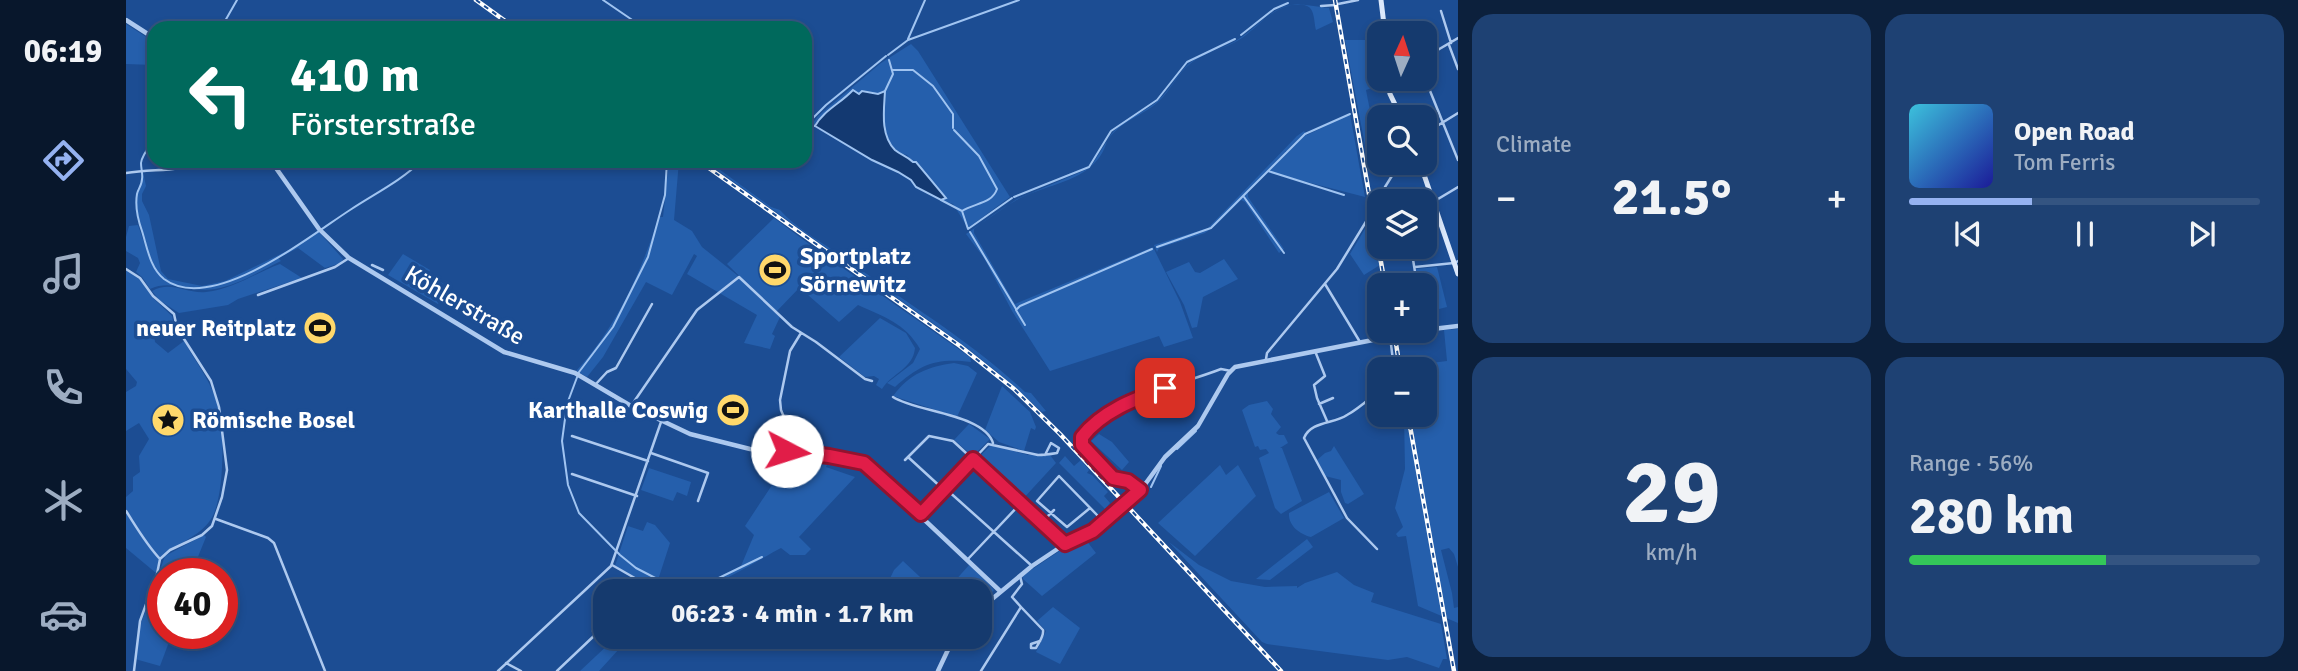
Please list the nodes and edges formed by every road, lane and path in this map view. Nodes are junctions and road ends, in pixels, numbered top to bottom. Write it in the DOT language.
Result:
graph roads {
  1 [pos="1325,0"];
  2 [pos="1358,0"];
  3 [pos="1381,0"];
  4 [pos="1343,1"];
  5 [pos="1441,11"];
  6 [pos="126,20"];
  7 [pos="1384,21"];
  8 [pos="147,34"];
  9 [pos="1458,38"];
  10 [pos="1450,44"];
  11 [pos="1437,51"];
  12 [pos="1458,69"];
  13 [pos="1430,91"];
  14 [pos="1458,113"];
  15 [pos="1443,122"];
  16 [pos="1437,126"];
  17 [pos="1458,160"];
  18 [pos="183,168"];
  19 [pos="276,168"];
  20 [pos="126,173"];
  21 [pos="1458,187"];
  22 [pos="1437,200"];
  23 [pos="1437,212"];
  24 [pos="1367,222"];
  25 [pos="349,258"];
  26 [pos="1413,259"];
  27 [pos="1456,262"];
  28 [pos="372,265"];
  29 [pos="378,267"];
  30 [pos="1415,267"];
  31 [pos="126,269"];
  32 [pos="383,270"];
  33 [pos="374,273"];
  34 [pos="1415,273"];
  35 [pos="1458,274"];
  36 [pos="1325,284"];
  37 [pos="258,295"];
  38 [pos="652,304"];
  39 [pos="1458,326"];
  40 [pos="1437,328"];
  41 [pos="801,333"];
  42 [pos="1367,341"];
  43 [pos="1360,342"];
  44 [pos="1315,351"];
  45 [pos="1266,360"];
  46 [pos="1231,371"];
  47 [pos="872,381"];
  48 [pos="595,385"];
  49 [pos="893,397"];
  50 [pos="1332,398"];
  51 [pos="1367,400"];
  52 [pos="1319,404"];
  53 [pos="631,406"];
  54 [pos="1327,421"];
  55 [pos="661,422"];
  56 [pos="572,436"];
  57 [pos="993,443"];
  58 [pos="787,451"];
  59 [pos="651,453"];
  60 [pos="1045,455"];
  61 [pos="973,459"];
  62 [pos="648,461"];
  63 [pos="572,474"];
  64 [pos="945,489"];
  65 [pos="1140,490"];
  66 [pos="1075,491"];
  67 [pos="1071,495"];
  68 [pos="637,496"];
  69 [pos="698,501"];
  70 [pos="1021,503"];
  71 [pos="1090,508"];
  72 [pos="1054,510"];
  73 [pos="126,511"];
  74 [pos="921,514"];
  75 [pos="1050,514"];
  76 [pos="1098,516"];
  77 [pos="216,519"];
  78 [pos="1042,523"];
  79 [pos="993,533"];
  80 [pos="1065,544"];
  81 [pos="1377,549"];
  82 [pos="159,558"];
  83 [pos="161,558"];
  84 [pos="968,559"];
  85 [pos="612,565"];
  86 [pos="1031,566"];
  87 [pos="1021,578"];
  88 [pos="636,579"];
  89 [pos="1000,591"];
  90 [pos="992,598"];
  91 [pos="147,602"];
  92 [pos="1021,607"];
  93 [pos="593,638"];
  94 [pos="1040,641"];
  95 [pos="949,649"];
  96 [pos="506,663"];
  97 [pos="134,671"];
  98 [pos="325,671"];
  99 [pos="498,671"];
  100 [pos="521,671"];
  101 [pos="557,671"];
  102 [pos="939,671"];
  103 [pos="981,671"];
  1 -- 4 [label="street"];
  2 -- 4 [label="street"];
  3 -- 7 [label="main road"];
  5 -- 10 [label="street"];
  6 -- 8 [label="street"];
  9 -- 10 [label="street"];
  10 -- 11 [label="street"];
  10 -- 12 [label="street"];
  13 -- 15 [label="street"];
  14 -- 15 [label="street"];
  15 -- 16 [label="street"];
  15 -- 17 [label="street"];
  18 -- 20 [label="street"];
  19 -- 25 [label="street, Köhlerstraße"];
  21 -- 22 [label="street"];
  23 -- 27 [label="main road"];
  24 -- 36 [label="street"];
  25 -- 33 [label="street, Köhlerstraße"];
  25 -- 37 [label="street"];
  26 -- 30 [label="street"];
  27 -- 30 [label="street"];
  27 -- 35 [label="main road"];
  28 -- 29 [label="street, Köhlerstraße"];
  29 -- 32 [label="street, Köhlerstraße"];
  29 -- 33 [label="street, Köhlerstraße"];
  30 -- 34 [label="street"];
  31 -- 77 [label="street"];
  33 -- 48 [label="street, Köhlerstraße"];
  36 -- 43 [label="street"];
  36 -- 45 [label="street"];
  38 -- 48 [label="street"];
  39 -- 40 [label="street"];
  41 -- 47 [label="street"];
  41 -- 53 [label="street"];
  41 -- 58 [label="street"];
  42 -- 43 [label="street"];
  43 -- 44 [label="street"];
  44 -- 45 [label="street"];
  44 -- 52 [label="street"];
  45 -- 46 [label="street"];
  46 -- 65 [label="street"];
  46 -- 65 [label="street"];
  48 -- 53 [label="street, Köhlerstraße"];
  49 -- 57 [label="street"];
  50 -- 52 [label="street"];
  51 -- 54 [label="street"];
  52 -- 54 [label="street"];
  53 -- 55 [label="street, Köhlerstraße"];
  54 -- 81 [label="street"];
  55 -- 58 [label="street, Köhlerstraße"];
  55 -- 59 [label="street"];
  56 -- 62 [label="street"];
  57 -- 60 [label="street"];
  57 -- 61 [label="street"];
  58 -- 74 [label="street, Köhlerstraße"];
  59 -- 62 [label="street"];
  59 -- 69 [label="street"];
  61 -- 64 [label="street"];
  61 -- 64 [label="street"];
  61 -- 70 [label="street"];
  62 -- 68 [label="street"];
  63 -- 68 [label="street"];
  64 -- 74 [label="street"];
  64 -- 79 [label="street"];
  65 -- 80 [label="street, bridge"];
  66 -- 67 [label="street"];
  66 -- 71 [label="street"];
  66 -- 75 [label="street"];
  68 -- 85 [label="street"];
  70 -- 78 [label="street"];
  70 -- 79 [label="street"];
  71 -- 75 [label="street"];
  71 -- 76 [label="street"];
  72 -- 75 [label="street"];
  73 -- 82 [label="street"];
  74 -- 84 [label="street, Köhlerstraße"];
  75 -- 78 [label="street"];
  77 -- 83 [label="street"];
  77 -- 98 [label="street"];
  78 -- 80 [label="street"];
  79 -- 84 [label="street"];
  79 -- 86 [label="street"];
  80 -- 86 [label="street"];
  84 -- 89 [label="street, Köhlerstraße"];
  85 -- 88 [label="street"];
  85 -- 96 [label="street"];
  86 -- 87 [label="street"];
  87 -- 89 [label="street"];
  87 -- 92 [label="street"];
  89 -- 90 [label="street"];
  91 -- 97 [label="street"];
  92 -- 94 [label="street"];
  92 -- 103 [label="street"];
  93 -- 101 [label="street"];
  95 -- 102 [label="street"];
  96 -- 99 [label="street"];
  96 -- 100 [label="street"];
}
